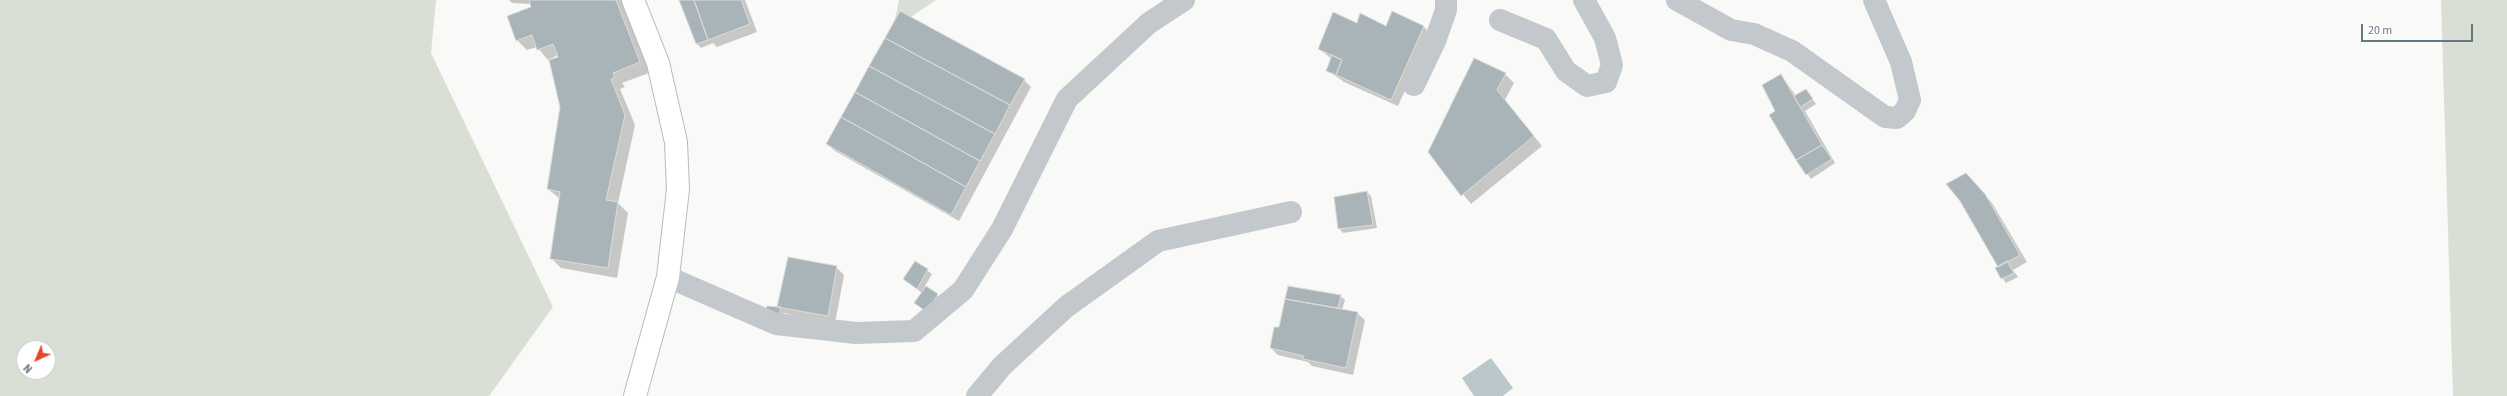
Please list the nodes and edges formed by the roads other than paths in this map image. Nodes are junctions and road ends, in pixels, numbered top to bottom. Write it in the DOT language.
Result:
graph roads {
  1 [pos="633,0"];
  2 [pos="1184,0"];
  3 [pos="1446,0"];
  4 [pos="1584,0"];
  5 [pos="1677,0"];
  6 [pos="1874,0"];
  7 [pos="1500,20"];
  8 [pos="1414,85"];
  9 [pos="1291,212"];
  10 [pos="668,276"];
  11 [pos="635,396"];
  12 [pos="977,396"];
  1 -- 10 [label="street"];
  2 -- 10 [label="lane"];
  3 -- 8 [label="lane"];
  4 -- 7 [label="lane"];
  5 -- 6 [label="lane"];
  9 -- 12 [label="lane"];
  10 -- 11 [label="street"];
}
